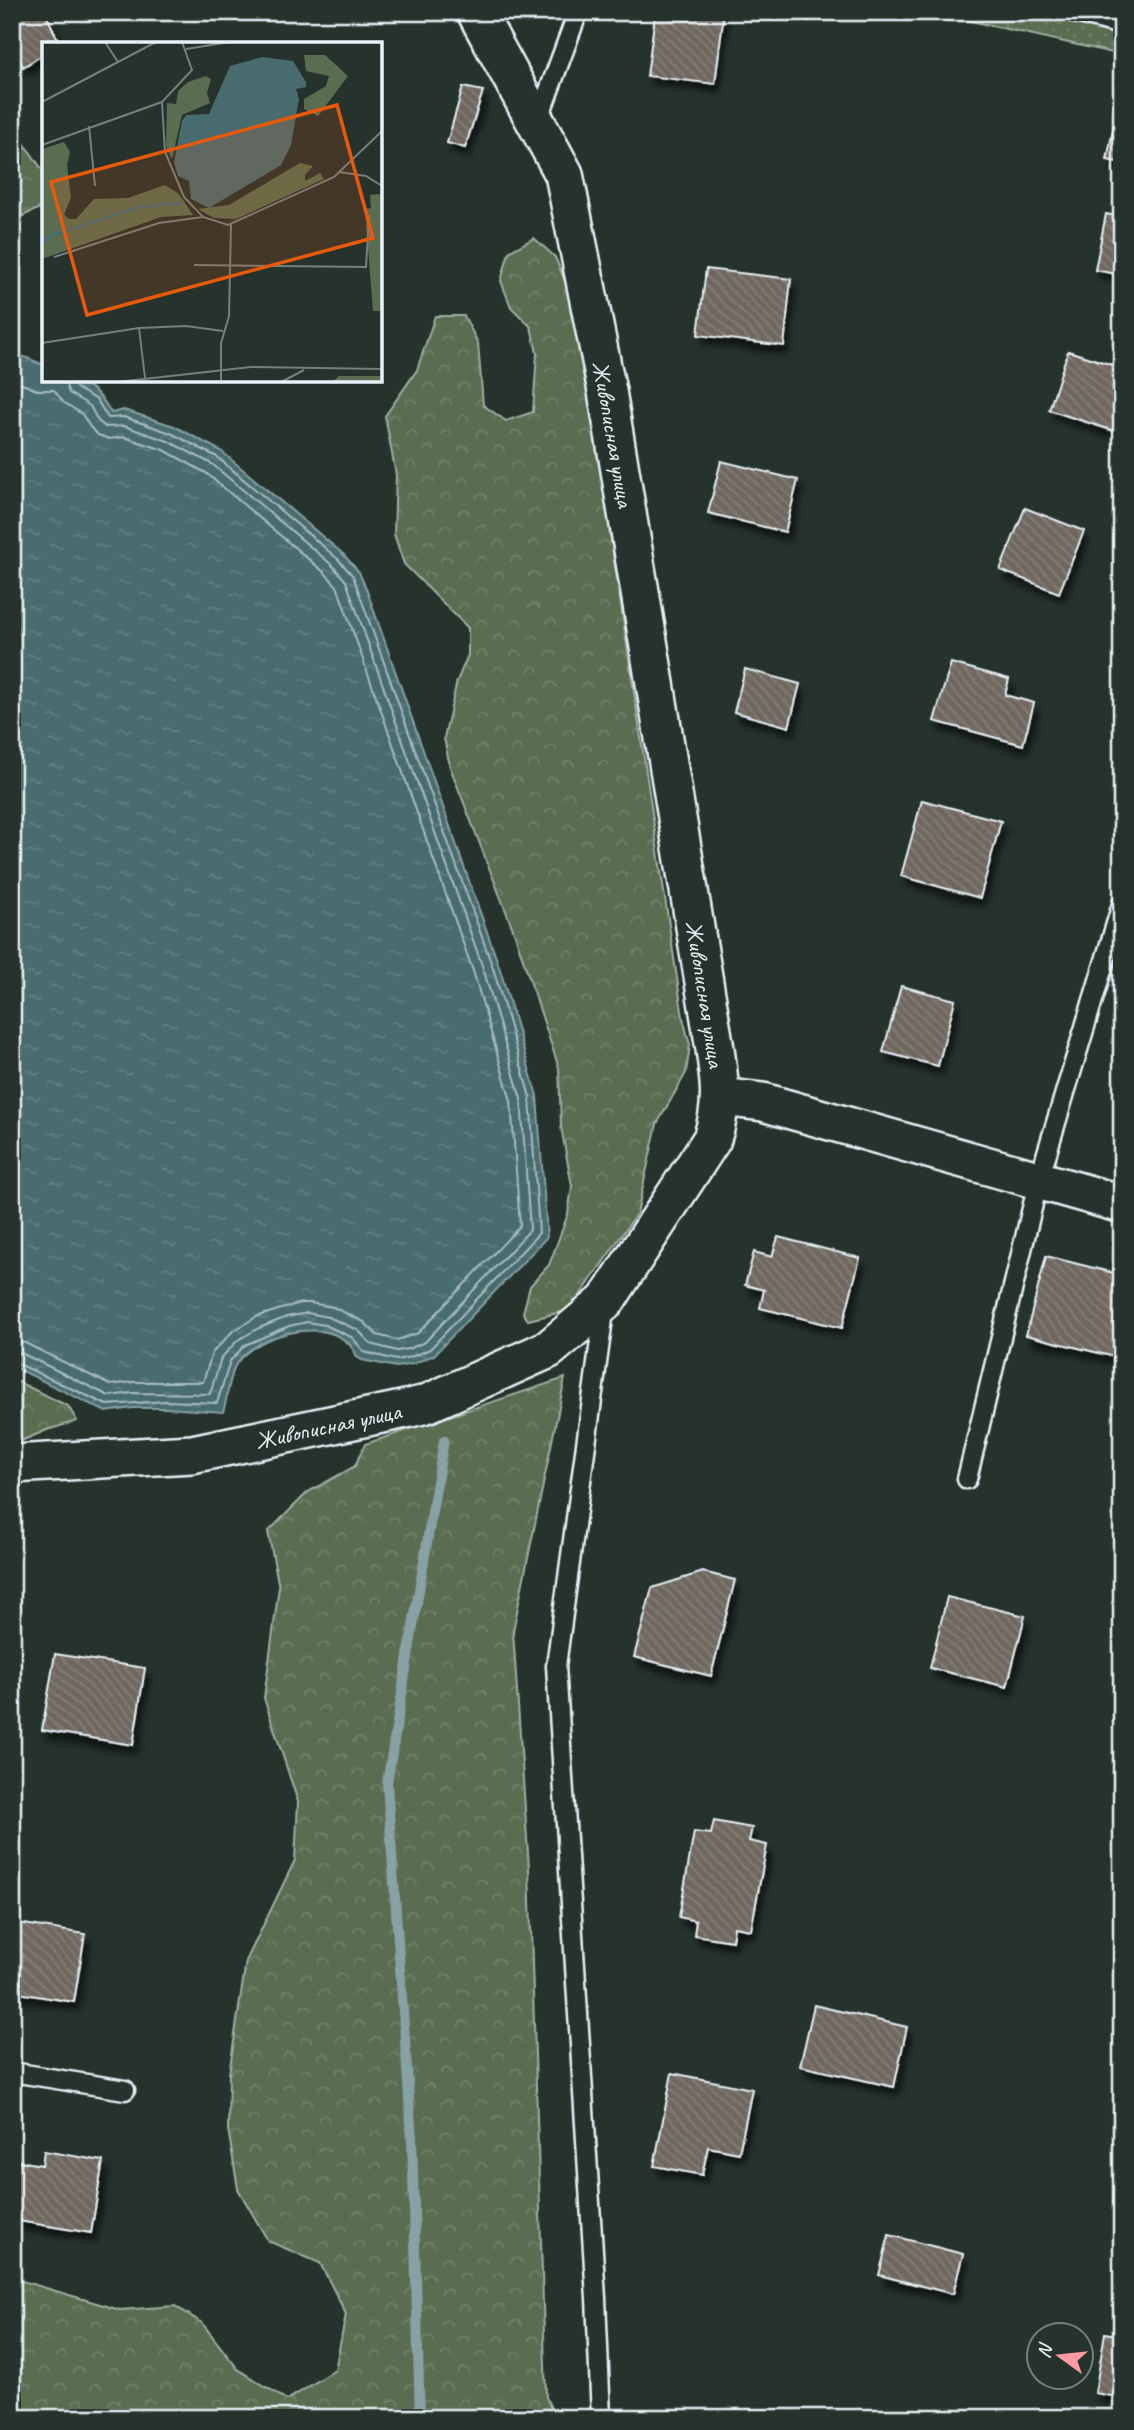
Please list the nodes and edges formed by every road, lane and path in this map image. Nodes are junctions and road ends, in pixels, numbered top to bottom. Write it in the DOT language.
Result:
graph roads {
  1 [pos="476,12"];
  2 [pos="578,12"];
  3 [pos="1072,12"];
  4 [pos="1122,25"];
  5 [pos="537,124"];
  6 [pos="1122,904"];
  7 [pos="721,1097"];
  8 [pos="1040,1179"];
  9 [pos="1122,1204"];
  10 [pos="606,1301"];
  11 [pos="12,1464"];
  12 [pos="967,1479"];
  13 [pos="12,2072"];
  14 [pos="125,2090"];
  15 [pos="601,2418"];
  1 -- 5 [label="street, Живописная улица"];
  2 -- 5 [label="lane"];
  3 -- 4 [label="lane"];
  5 -- 7 [label="street, Живописная улица"];
  6 -- 8 [label="lane"];
  7 -- 8 [label="street"];
  7 -- 10 [label="street, Живописная улица"];
  8 -- 9 [label="street"];
  8 -- 12 [label="lane"];
  10 -- 11 [label="street, Живописная улица"];
  10 -- 15 [label="lane"];
  13 -- 14 [label="lane"];
}
